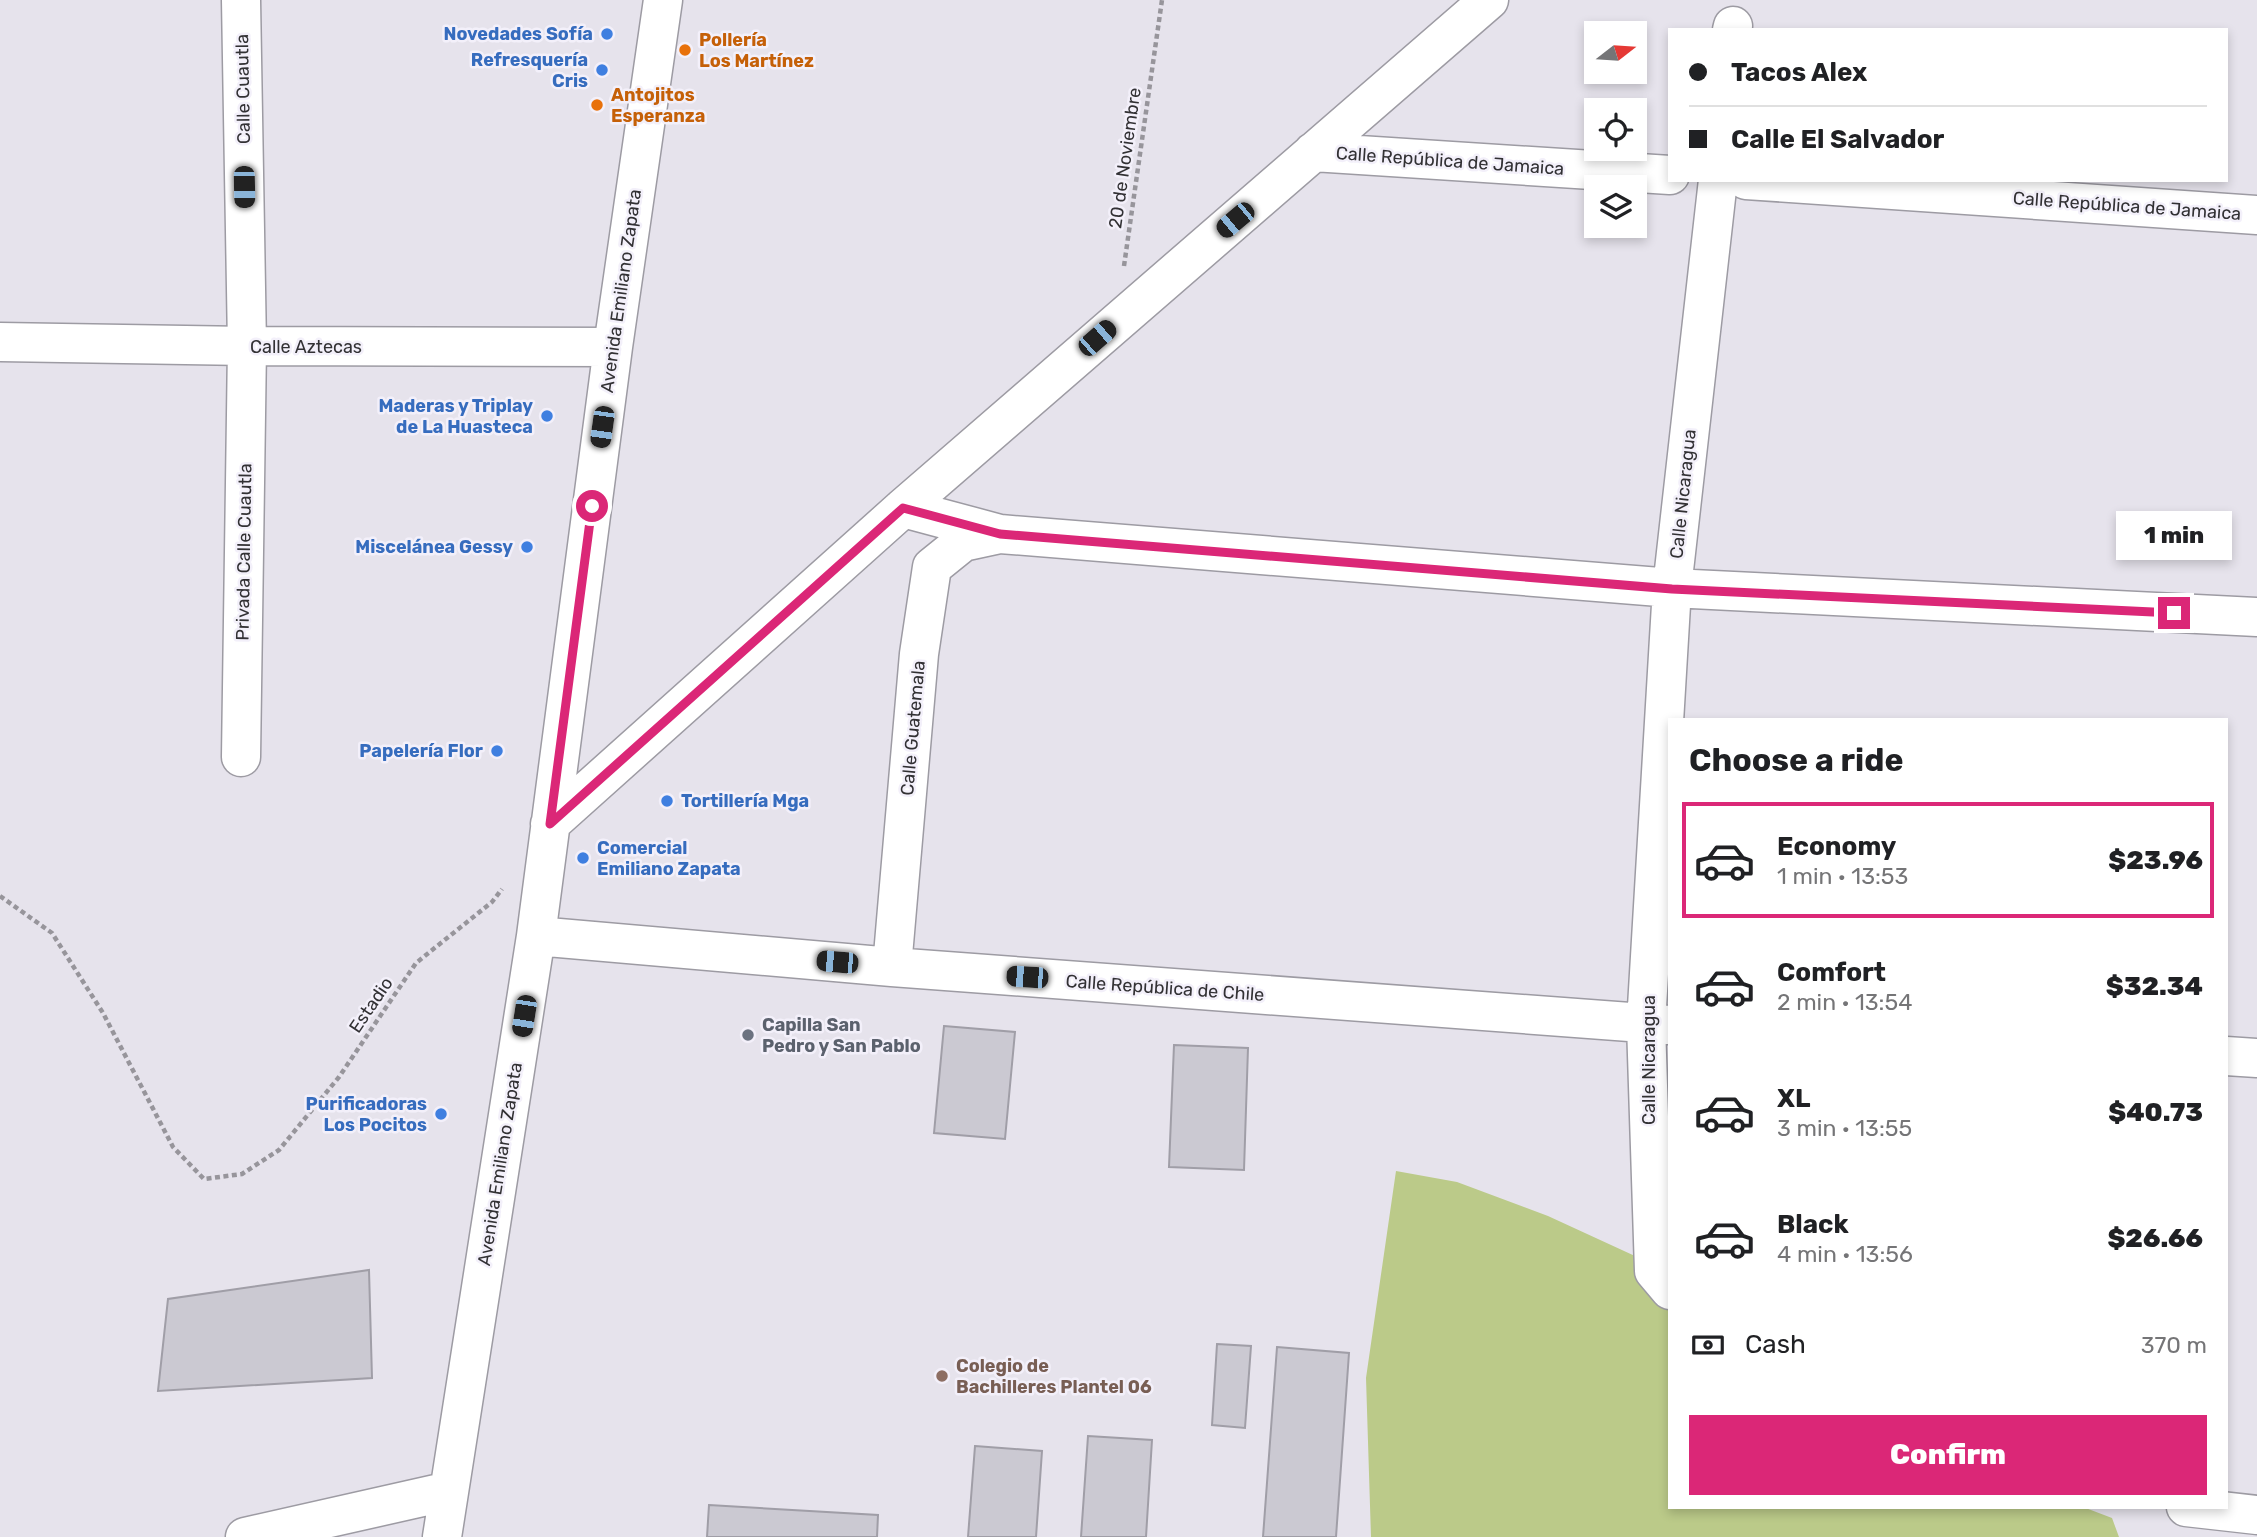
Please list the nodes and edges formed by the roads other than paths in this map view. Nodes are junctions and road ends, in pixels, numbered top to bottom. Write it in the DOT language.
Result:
graph roads {
  1 [pos="241,0"];
  2 [pos="663,0"];
  3 [pos="1489,0"];
  4 [pos="1313,152"];
  5 [pos="1668,175"];
  6 [pos="1718,182"];
  7 [pos="1775,182"];
  8 [pos="2257,215"];
  9 [pos="0,342"];
  10 [pos="247,346"];
  11 [pos="613,347"];
  12 [pos="903,508"];
  13 [pos="1000,534"];
  14 [pos="1672,589"];
  15 [pos="2257,617"];
  16 [pos="241,757"];
  17 [pos="550,824"];
  18 [pos="536,936"];
  19 [pos="892,967"];
  20 [pos="1658,1025"];
  21 [pos="2228,1056"];
  22 [pos="2257,1058"];
  23 [pos="1662,1280"];
  24 [pos="449,1490"];
  25 [pos="2204,1509"];
  26 [pos="2257,1515"];
  27 [pos="245,1537"];
  28 [pos="442,1537"];
  1 -- 10 [label="street, Calle Cuautla"];
  2 -- 11 [label="street, Avenida Emiliano Zapata"];
  3 -- 4 [label="street"];
  4 -- 5 [label="street, Calle República de Jamaica"];
  4 -- 12 [label="street"];
  6 -- 14 [label="street, Calle Nicaragua"];
  7 -- 8 [label="street, Calle República de Jamaica"];
  9 -- 10 [label="street, Calle Aztecas"];
  10 -- 11 [label="street, Calle Aztecas"];
  10 -- 16 [label="street, Privada Calle Cuautla"];
  11 -- 17 [label="street, Avenida Emiliano Zapata"];
  12 -- 13 [label="street"];
  12 -- 17 [label="street"];
  13 -- 14 [label="street"];
  13 -- 19 [label="street, Calle Guatemala"];
  14 -- 15 [label="street"];
  14 -- 20 [label="street, Calle Nicaragua"];
  17 -- 18 [label="street, Avenida Emiliano Zapata"];
  18 -- 19 [label="street, Calle República de Chile"];
  18 -- 24 [label="street, Avenida Emiliano Zapata"];
  19 -- 20 [label="street, Calle República de Chile"];
  20 -- 23 [label="street, Calle Nicaragua"];
  21 -- 22 [label="street"];
  24 -- 27 [label="street"];
  24 -- 28 [label="street, Avenida Emiliano Zapata"];
  25 -- 26 [label="street"];
}
